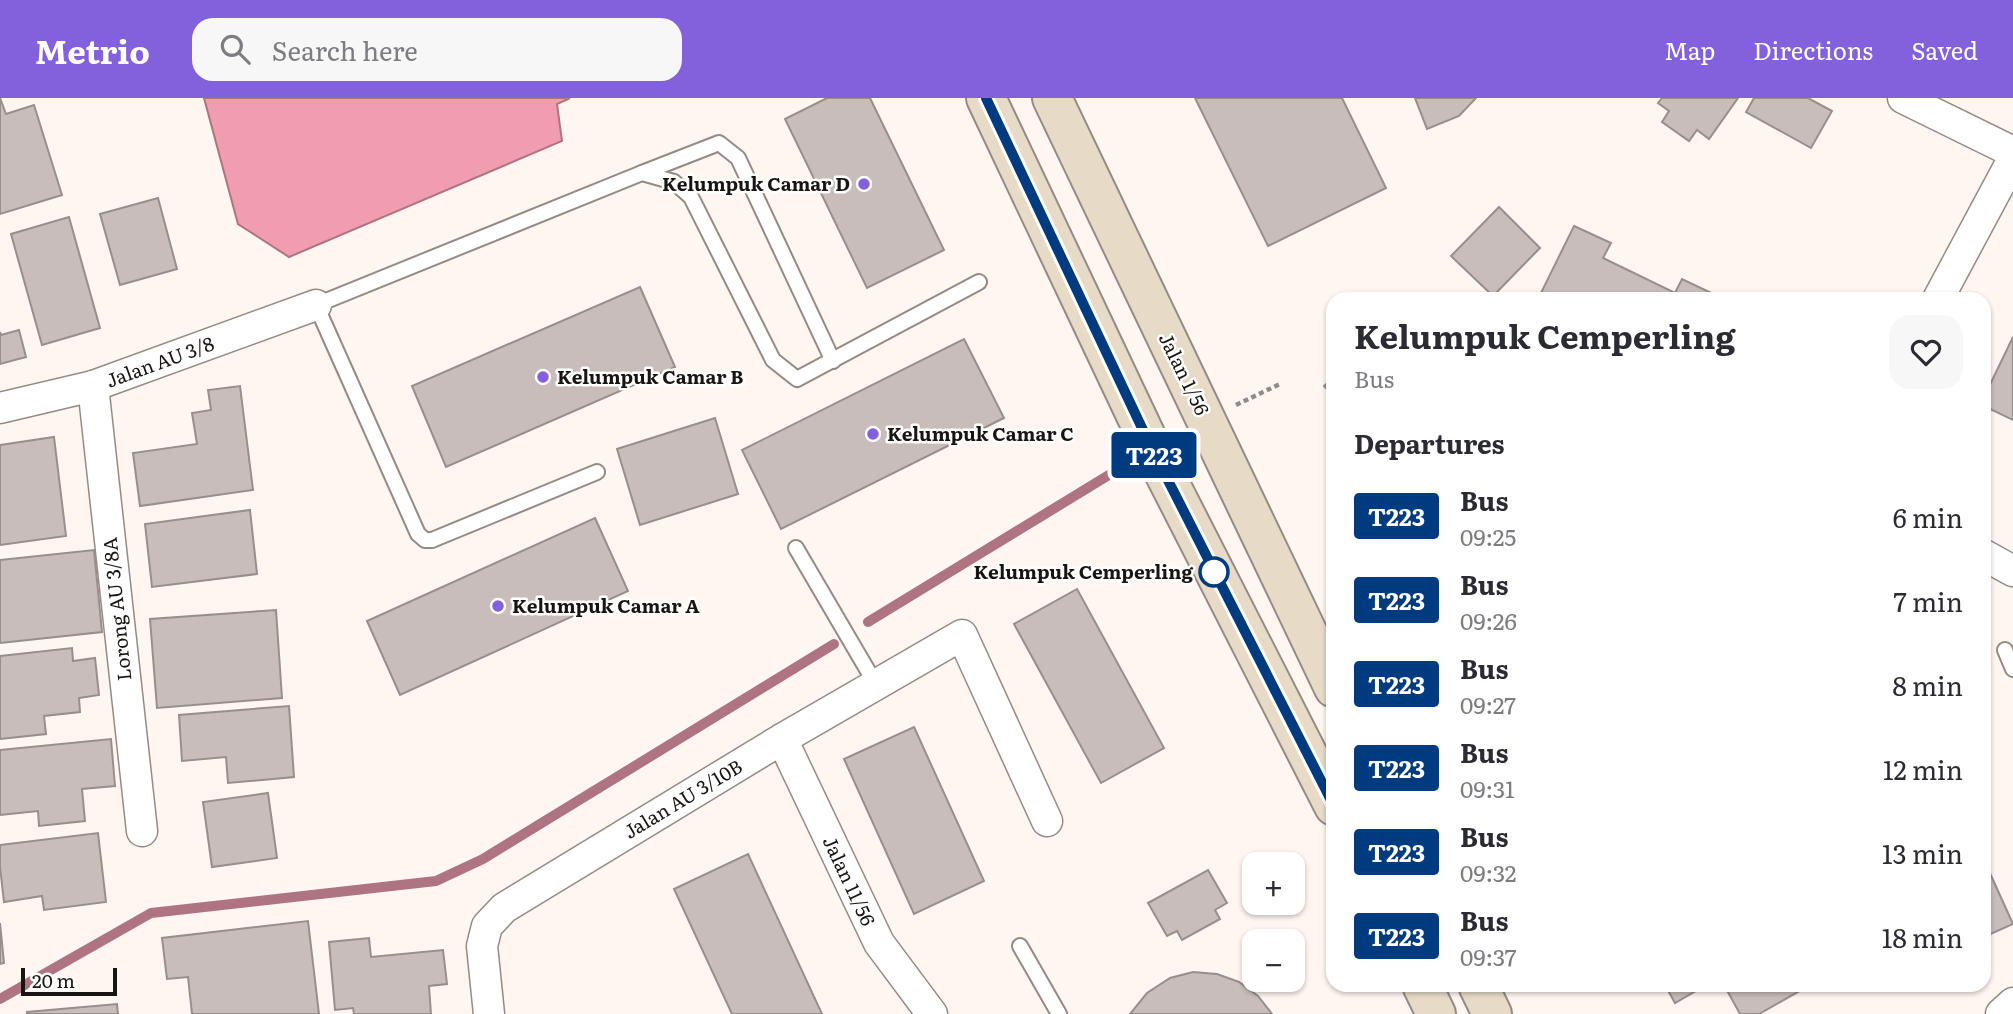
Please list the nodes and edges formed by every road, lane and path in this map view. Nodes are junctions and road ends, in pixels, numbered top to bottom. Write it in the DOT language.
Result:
graph roads {
  1 [pos="986,98"];
  2 [pos="1052,98"];
  3 [pos="1903,98"];
  4 [pos="2013,152"];
  5 [pos="2013,159"];
  6 [pos="642,173"];
  7 [pos="979,282"];
  8 [pos="1942,292"];
  9 [pos="316,305"];
  10 [pos="833,361"];
  11 [pos="1282,383"];
  12 [pos="93,387"];
  13 [pos="0,408"];
  14 [pos="1206,420"];
  15 [pos="597,472"];
  16 [pos="796,548"];
  17 [pos="1991,559"];
  18 [pos="2013,571"];
  19 [pos="2005,650"];
  20 [pos="2013,669"];
  21 [pos="1326,671"];
  22 [pos="875,684"];
  23 [pos="782,739"];
  24 [pos="1326,790"];
  25 [pos="1047,821"];
  26 [pos="142,831"];
  27 [pos="1020,946"];
  28 [pos="1425,992"];
  29 [pos="1481,992"];
  30 [pos="2013,1003"];
  31 [pos="489,1014"];
  32 [pos="932,1014"];
  33 [pos="1059,1014"];
  34 [pos="1436,1014"];
  35 [pos="1492,1014"];
  36 [pos="2001,1014"];
  1 -- 24 [label="main road"];
  2 -- 14 [label="main road, Jalan 1/56"];
  3 -- 4 [label="street"];
  5 -- 8 [label="street"];
  6 -- 9 [label="lane"];
  6 -- 10 [label="lane"];
  6 -- 10 [label="lane"];
  7 -- 10 [label="lane"];
  9 -- 12 [label="street, Jalan AU 3/8"];
  9 -- 15 [label="lane"];
  11 -- 14 [label="path"];
  12 -- 13 [label="street, Jalan AU 3/8"];
  12 -- 26 [label="street, Lorong AU 3/8A"];
  14 -- 21 [label="main road, Jalan 1/56"];
  16 -- 22 [label="lane"];
  17 -- 18 [label="street"];
  19 -- 20 [label="lane"];
  22 -- 23 [label="street, Jalan AU 3/10B"];
  22 -- 25 [label="street, Jalan AU 3/10B"];
  23 -- 31 [label="street, Jalan AU 3/10B"];
  23 -- 32 [label="street, Jalan 11/56"];
  27 -- 33 [label="lane"];
  28 -- 34 [label="main road"];
  29 -- 35 [label="main road"];
  30 -- 36 [label="street"];
}
